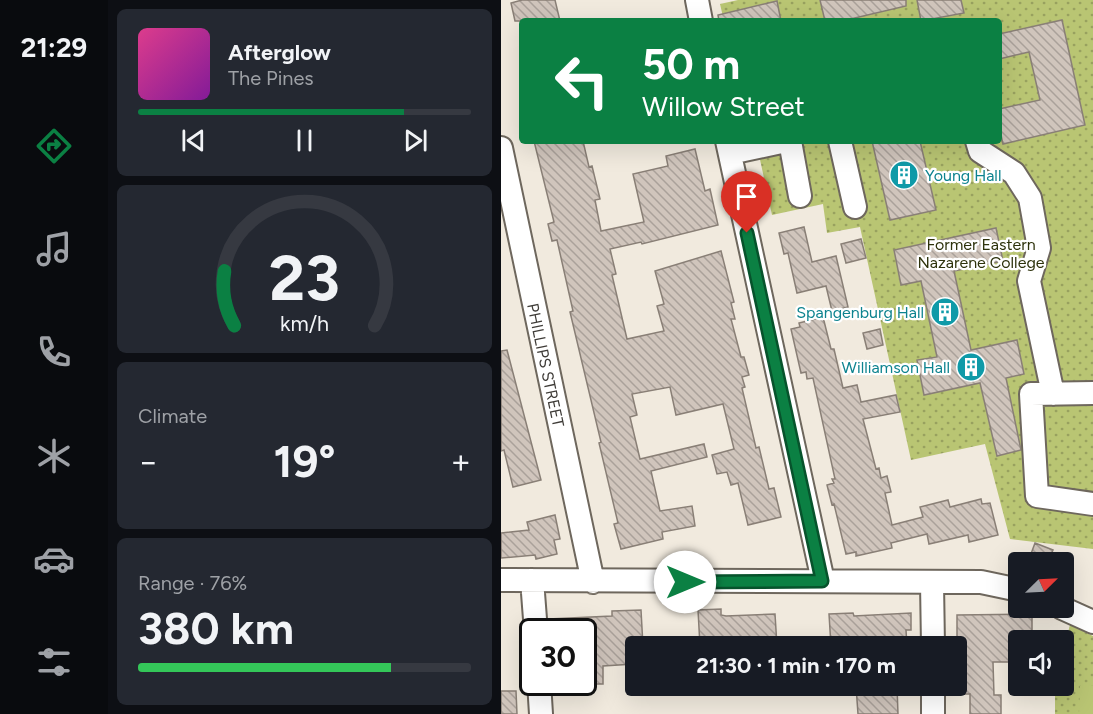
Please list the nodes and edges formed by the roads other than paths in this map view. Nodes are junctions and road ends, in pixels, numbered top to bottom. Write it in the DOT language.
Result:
graph roads {
  1 [pos="697,0"];
  2 [pos="700,18"];
  3 [pos="758,144"];
  4 [pos="789,144"];
  5 [pos="841,144"];
  6 [pos="978,144"];
  7 [pos="728,147"];
  8 [pos="501,148"];
  9 [pos="800,196"];
  10 [pos="855,207"];
  11 [pos="1093,393"];
  12 [pos="1053,394"];
  13 [pos="1093,504"];
  14 [pos="501,580"];
  15 [pos="532,580"];
  16 [pos="822,581"];
  17 [pos="593,582"];
  18 [pos="932,583"];
  19 [pos="1008,588"];
  20 [pos="1074,613"];
  21 [pos="535,618"];
  22 [pos="1093,622"];
  23 [pos="933,636"];
  24 [pos="540,696"];
  25 [pos="933,696"];
  26 [pos="541,714"];
  27 [pos="933,714"];
  1 -- 2 [label="street"];
  3 -- 7 [label="street"];
  4 -- 9 [label="street"];
  5 -- 10 [label="street"];
  6 -- 12 [label="street"];
  7 -- 16 [label="street"];
  8 -- 17 [label="street, PHILLIPS STREET"];
  11 -- 12 [label="street"];
  12 -- 13 [label="street"];
  14 -- 15 [label="street"];
  15 -- 17 [label="street"];
  15 -- 21 [label="street"];
  16 -- 17 [label="street"];
  16 -- 18 [label="street"];
  18 -- 19 [label="street"];
  18 -- 23 [label="street"];
  20 -- 22 [label="street"];
  24 -- 26 [label="street"];
  25 -- 27 [label="street"];
}
